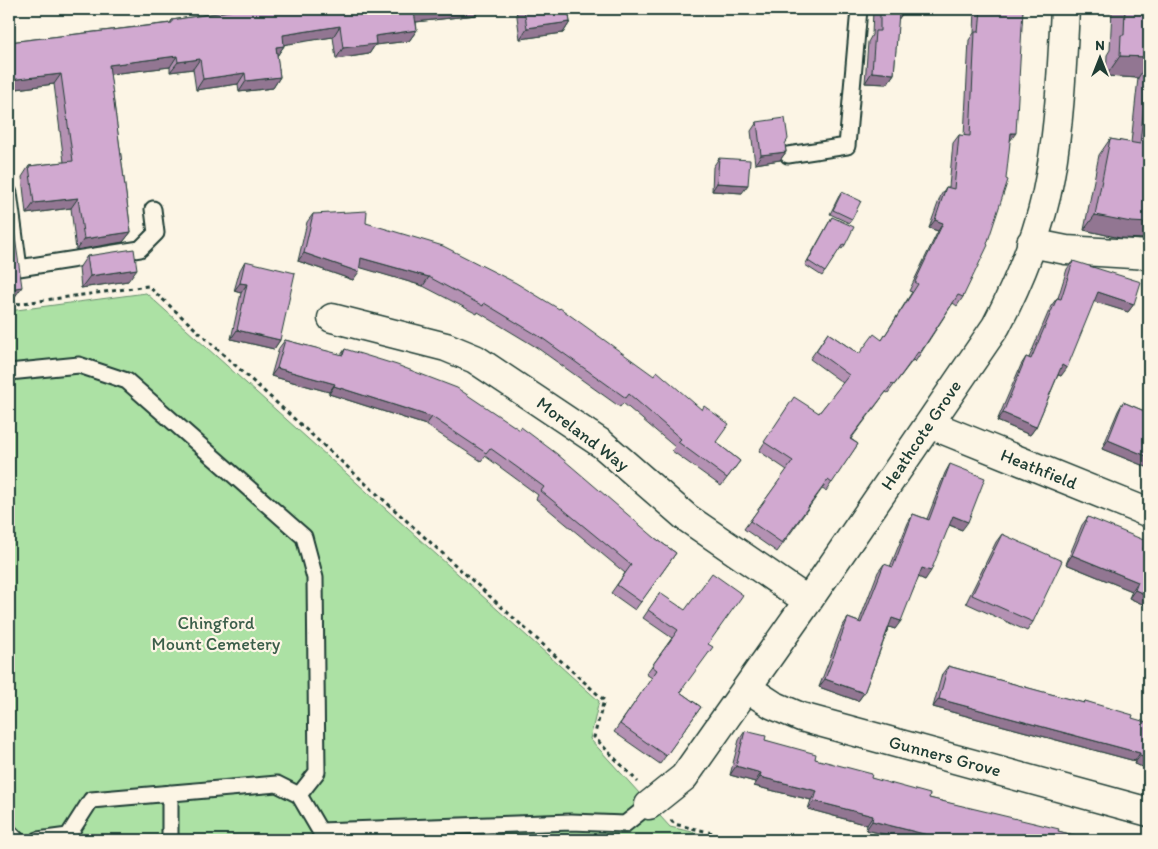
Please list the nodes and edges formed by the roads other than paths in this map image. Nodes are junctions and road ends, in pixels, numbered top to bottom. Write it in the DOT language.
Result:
graph roads {
  1 [pos="859,9"];
  2 [pos="1065,9"];
  3 [pos="788,155"];
  4 [pos="9,193"];
  5 [pos="153,209"];
  6 [pos="1032,243"];
  7 [pos="1149,256"];
  8 [pos="332,318"];
  9 [pos="9,372"];
  10 [pos="929,424"];
  11 [pos="1149,513"];
  12 [pos="808,601"];
  13 [pos="747,688"];
  14 [pos="170,793"];
  15 [pos="299,795"];
  16 [pos="652,803"];
  17 [pos="1149,812"];
  18 [pos="9,832"];
  19 [pos="317,836"];
  20 [pos="72,838"];
  21 [pos="17,840"];
  22 [pos="38,840"];
  23 [pos="170,840"];
  1 -- 3 [label="lane"];
  2 -- 6 [label="street, Heathcote Grove"];
  4 -- 5 [label="lane"];
  6 -- 7 [label="street"];
  6 -- 10 [label="street, Heathcote Grove"];
  8 -- 12 [label="street, Moreland Way"];
  9 -- 15 [label="lane"];
  10 -- 11 [label="street, Heathfield"];
  10 -- 12 [label="street, Heathcote Grove"];
  12 -- 13 [label="street, Heathcote Grove"];
  13 -- 16 [label="street, Heathcote Grove"];
  13 -- 17 [label="street, Gunners Grove"];
  14 -- 15 [label="lane"];
  14 -- 20 [label="lane"];
  14 -- 23 [label="lane"];
  15 -- 19 [label="lane"];
  16 -- 19 [label="lane"];
  18 -- 21 [label="lane"];
  20 -- 22 [label="lane"];
}
